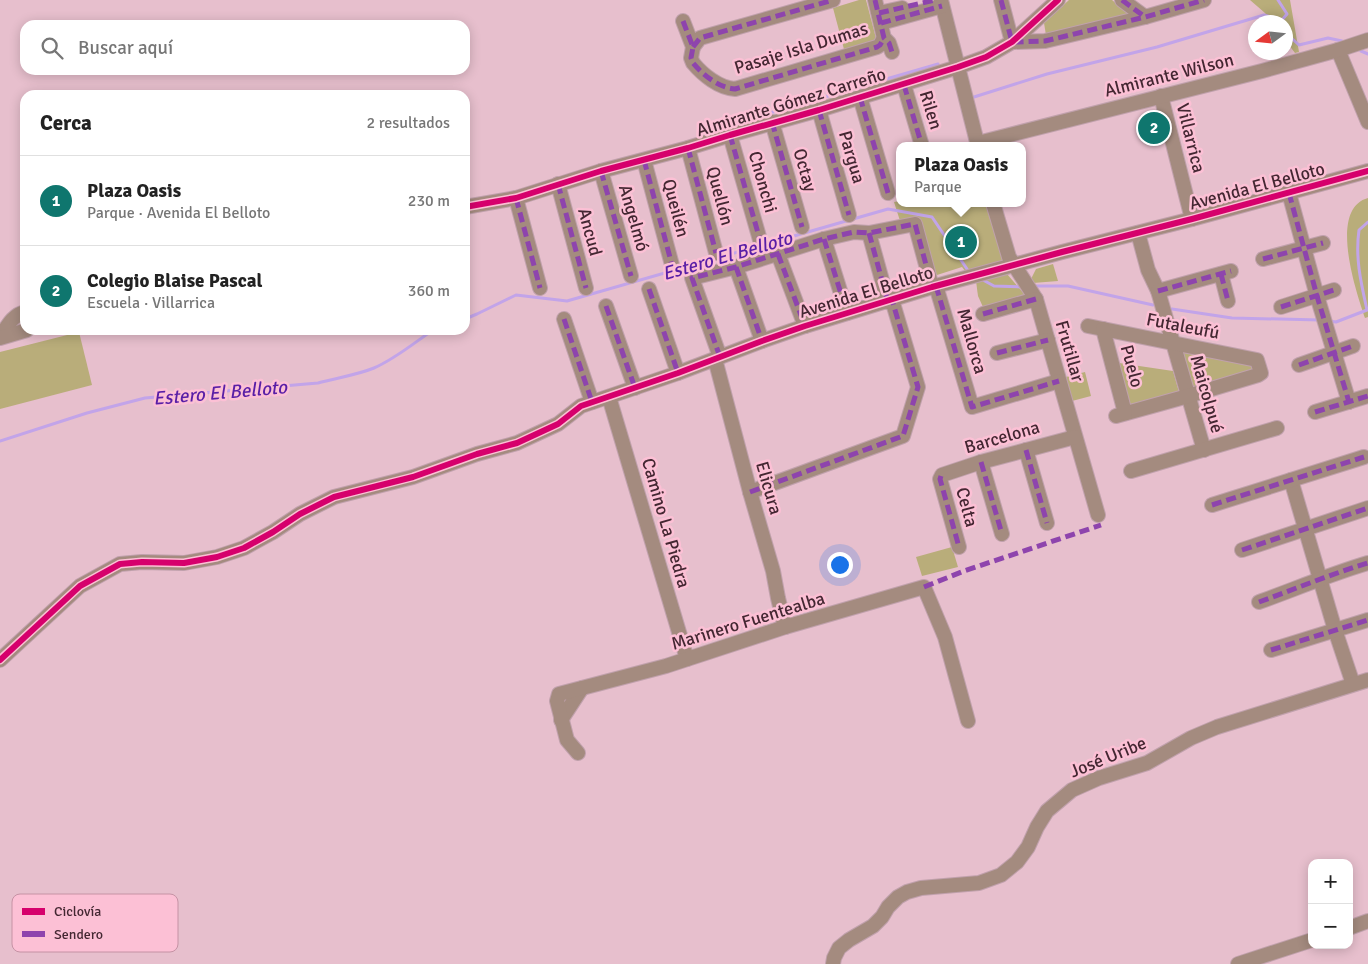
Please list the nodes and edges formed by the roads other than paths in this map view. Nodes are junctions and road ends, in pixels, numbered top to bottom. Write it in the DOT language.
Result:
graph roads {
  1 [pos="833,0"];
  2 [pos="1001,0"];
  3 [pos="1058,0"];
  4 [pos="1122,0"];
  5 [pos="1204,0"];
  6 [pos="939,2"];
  7 [pos="878,12"];
  8 [pos="1145,18"];
  9 [pos="683,21"];
  10 [pos="884,38"];
  11 [pos="1368,40"];
  12 [pos="1012,42"];
  13 [pos="693,47"];
  14 [pos="1338,50"];
  15 [pos="892,52"];
  16 [pos="958,67"];
  17 [pos="904,84"];
  18 [pos="1161,96"];
  19 [pos="860,97"];
  20 [pos="819,110"];
  21 [pos="772,122"];
  22 [pos="1368,122"];
  23 [pos="730,135"];
  24 [pos="921,142"];
  25 [pos="977,142"];
  26 [pos="986,142"];
  27 [pos="688,148"];
  28 [pos="644,160"];
  29 [pos="602,171"];
  30 [pos="1368,171"];
  31 [pos="558,184"];
  32 [pos="888,193"];
  33 [pos="1289,193"];
  34 [pos="516,198"];
  35 [pos="470,206"];
  36 [pos="994,207"];
  37 [pos="849,215"];
  38 [pos="1192,219"];
  39 [pos="802,227"];
  40 [pos="1143,232"];
  41 [pos="869,233"];
  42 [pos="824,239"];
  43 [pos="760,240"];
  44 [pos="1323,243"];
  45 [pos="1304,248"];
  46 [pos="716,254"];
  47 [pos="778,254"];
  48 [pos="1263,259"];
  49 [pos="672,264"];
  50 [pos="1014,265"];
  51 [pos="736,267"];
  52 [pos="631,276"];
  53 [pos="934,287"];
  54 [pos="540,288"];
  55 [pos="586,288"];
  56 [pos="649,290"];
  57 [pos="1334,290"];
  58 [pos="1031,291"];
  59 [pos="1158,291"];
  60 [pos="1317,296"];
  61 [pos="890,301"];
  62 [pos="1228,301"];
  63 [pos="606,306"];
  64 [pos="1281,307"];
  65 [pos="20,313"];
  66 [pos="846,313"];
  67 [pos="983,314"];
  68 [pos="564,318"];
  69 [pos="805,326"];
  70 [pos="1088,326"];
  71 [pos="1102,329"];
  72 [pos="20,332"];
  73 [pos="0,337"];
  74 [pos="1048,340"];
  75 [pos="762,341"];
  76 [pos="1173,343"];
  77 [pos="1353,346"];
  78 [pos="997,353"];
  79 [pos="1335,353"];
  80 [pos="717,358"];
  81 [pos="1299,365"];
  82 [pos="678,373"];
  83 [pos="1059,381"];
  84 [pos="635,388"];
  85 [pos="1188,396"];
  86 [pos="1368,396"];
  87 [pos="609,397"];
  88 [pos="1348,402"];
  89 [pos="587,404"];
  90 [pos="1315,412"];
  91 [pos="1277,428"];
  92 [pos="1075,437"];
  93 [pos="1026,450"];
  94 [pos="1204,450"];
  95 [pos="1364,457"];
  96 [pos="982,462"];
  97 [pos="1131,471"];
  98 [pos="941,476"];
  99 [pos="1291,480"];
  100 [pos="750,492"];
  101 [pos="1212,505"];
  102 [pos="1368,508"];
  103 [pos="1098,516"];
  104 [pos="1047,523"];
  105 [pos="1305,529"];
  106 [pos="1002,534"];
  107 [pos="959,547"];
  108 [pos="1242,550"];
  109 [pos="1368,563"];
  110 [pos="1320,579"];
  111 [pos="1259,602"];
  112 [pos="1368,620"];
  113 [pos="785,628"];
  114 [pos="1335,630"];
  115 [pos="1271,650"];
  116 [pos="687,659"];
  117 [pos="0,660"];
  118 [pos="1368,680"];
  119 [pos="1353,684"];
  120 [pos="968,721"];
  121 [pos="578,753"];
  122 [pos="1368,921"];
  123 [pos="1353,927"];
  124 [pos="1308,941"];
  125 [pos="833,964"];
  126 [pos="1238,964"];
  1 -- 13 [label="street"];
  2 -- 12 [label="street"];
  3 -- 12 [label="street, Almirante Gómez Carreño"];
  4 -- 8 [label="street"];
  5 -- 8 [label="street"];
  6 -- 7 [label="street"];
  6 -- 16 [label="street"];
  7 -- 10 [label="street"];
  8 -- 12 [label="street"];
  9 -- 13 [label="street"];
  10 -- 13 [label="street, Pasaje Isla Dumas"];
  10 -- 15 [label="street"];
  11 -- 14 [label="street, Almirante Wilson"];
  12 -- 16 [label="street, Almirante Gómez Carreño"];
  14 -- 18 [label="street, Almirante Wilson"];
  14 -- 22 [label="street"];
  16 -- 17 [label="street, Almirante Gómez Carreño"];
  16 -- 25 [label="street"];
  17 -- 19 [label="street, Almirante Gómez Carreño"];
  17 -- 24 [label="street, Rilen"];
  18 -- 26 [label="street, Almirante Wilson"];
  18 -- 38 [label="street, Villarrica"];
  19 -- 20 [label="street, Almirante Gómez Carreño"];
  19 -- 32 [label="street"];
  20 -- 21 [label="street, Almirante Gómez Carreño"];
  20 -- 37 [label="street, Pargua"];
  21 -- 23 [label="street, Almirante Gómez Carreño"];
  21 -- 39 [label="street, Octay"];
  23 -- 27 [label="street, Almirante Gómez Carreño"];
  23 -- 43 [label="street, Chonchi"];
  27 -- 28 [label="street, Almirante Gómez Carreño"];
  27 -- 46 [label="street, Quellón"];
  28 -- 29 [label="street, Almirante Gómez Carreño"];
  28 -- 49 [label="street, Queilén"];
  29 -- 31 [label="street, Almirante Gómez Carreño"];
  29 -- 52 [label="street, Angelmó"];
  30 -- 33 [label="street, Avenida El Belloto"];
  31 -- 34 [label="street, Almirante Gómez Carreño"];
  31 -- 55 [label="street, Ancud"];
  33 -- 38 [label="street, Avenida El Belloto"];
  33 -- 45 [label="street"];
  34 -- 35 [label="street, Almirante Gómez Carreño"];
  34 -- 54 [label="street"];
  36 -- 50 [label="street, Frutillar"];
  38 -- 40 [label="street, Avenida El Belloto"];
  40 -- 50 [label="street, Avenida El Belloto"];
  40 -- 59 [label="street, Maicolpué"];
  41 -- 42 [label="street"];
  41 -- 53 [label="street, Mallorca"];
  41 -- 61 [label="street"];
  42 -- 47 [label="street"];
  42 -- 66 [label="street"];
  44 -- 45 [label="street"];
  45 -- 48 [label="street"];
  45 -- 60 [label="street"];
  47 -- 51 [label="street"];
  47 -- 69 [label="street"];
  50 -- 53 [label="street, Avenida El Belloto"];
  50 -- 58 [label="street, Frutillar"];
  51 -- 75 [label="street"];
  51 -- 80 [label="street, Elicura"];
  53 -- 61 [label="street, Avenida El Belloto"];
  53 -- 83 [label="street, Mallorca"];
  56 -- 82 [label="street"];
  57 -- 60 [label="street"];
  58 -- 67 [label="street"];
  58 -- 74 [label="street, Frutillar"];
  59 -- 62 [label="street"];
  59 -- 76 [label="street, Maicolpué"];
  60 -- 64 [label="street"];
  60 -- 79 [label="street"];
  61 -- 66 [label="street, Avenida El Belloto"];
  61 -- 100 [label="street"];
  63 -- 84 [label="street"];
  65 -- 73 [label="street"];
  66 -- 69 [label="street, Avenida El Belloto"];
  68 -- 89 [label="street"];
  69 -- 75 [label="street, Avenida El Belloto"];
  70 -- 71 [label="street, Futaleufú"];
  71 -- 76 [label="street, Futaleufú"];
  71 -- 85 [label="street, Puelo"];
  72 -- 73 [label="street"];
  74 -- 78 [label="street"];
  74 -- 83 [label="street, Frutillar"];
  75 -- 80 [label="street, Avenida El Belloto"];
  76 -- 85 [label="street, Maicolpué"];
  76 -- 85 [label="street, Futaleufú"];
  77 -- 79 [label="street"];
  79 -- 81 [label="street"];
  79 -- 88 [label="street"];
  80 -- 82 [label="street, Avenida El Belloto"];
  80 -- 100 [label="street, Elicura"];
  82 -- 84 [label="street, Avenida El Belloto"];
  83 -- 92 [label="street, Frutillar"];
  84 -- 87 [label="street, Avenida El Belloto"];
  85 -- 94 [label="street, Maicolpué"];
  86 -- 88 [label="street"];
  87 -- 89 [label="street, Avenida El Belloto"];
  87 -- 116 [label="street, Camino La Piedra"];
  88 -- 90 [label="street"];
  89 -- 117 [label="street"];
  91 -- 94 [label="street"];
  92 -- 93 [label="street, Barcelona"];
  92 -- 103 [label="street, Frutillar"];
  93 -- 96 [label="street, Barcelona"];
  93 -- 104 [label="street"];
  94 -- 97 [label="street"];
  95 -- 99 [label="street"];
  96 -- 98 [label="street, Barcelona"];
  96 -- 106 [label="street"];
  98 -- 107 [label="street, Celta"];
  99 -- 101 [label="street"];
  99 -- 105 [label="street"];
  100 -- 113 [label="street, Elicura"];
  102 -- 105 [label="street"];
  105 -- 108 [label="street"];
  105 -- 110 [label="street"];
  109 -- 110 [label="street"];
  110 -- 111 [label="street"];
  110 -- 114 [label="street"];
  112 -- 114 [label="street"];
  113 -- 116 [label="street, Marinero Fuentealba"];
  113 -- 120 [label="street, Marinero Fuentealba"];
  114 -- 115 [label="street"];
  114 -- 119 [label="street"];
  116 -- 121 [label="street, Marinero Fuentealba"];
  118 -- 119 [label="street, José Uribe"];
  119 -- 125 [label="street, José Uribe"];
  122 -- 123 [label="street"];
  124 -- 126 [label="street"];
}
